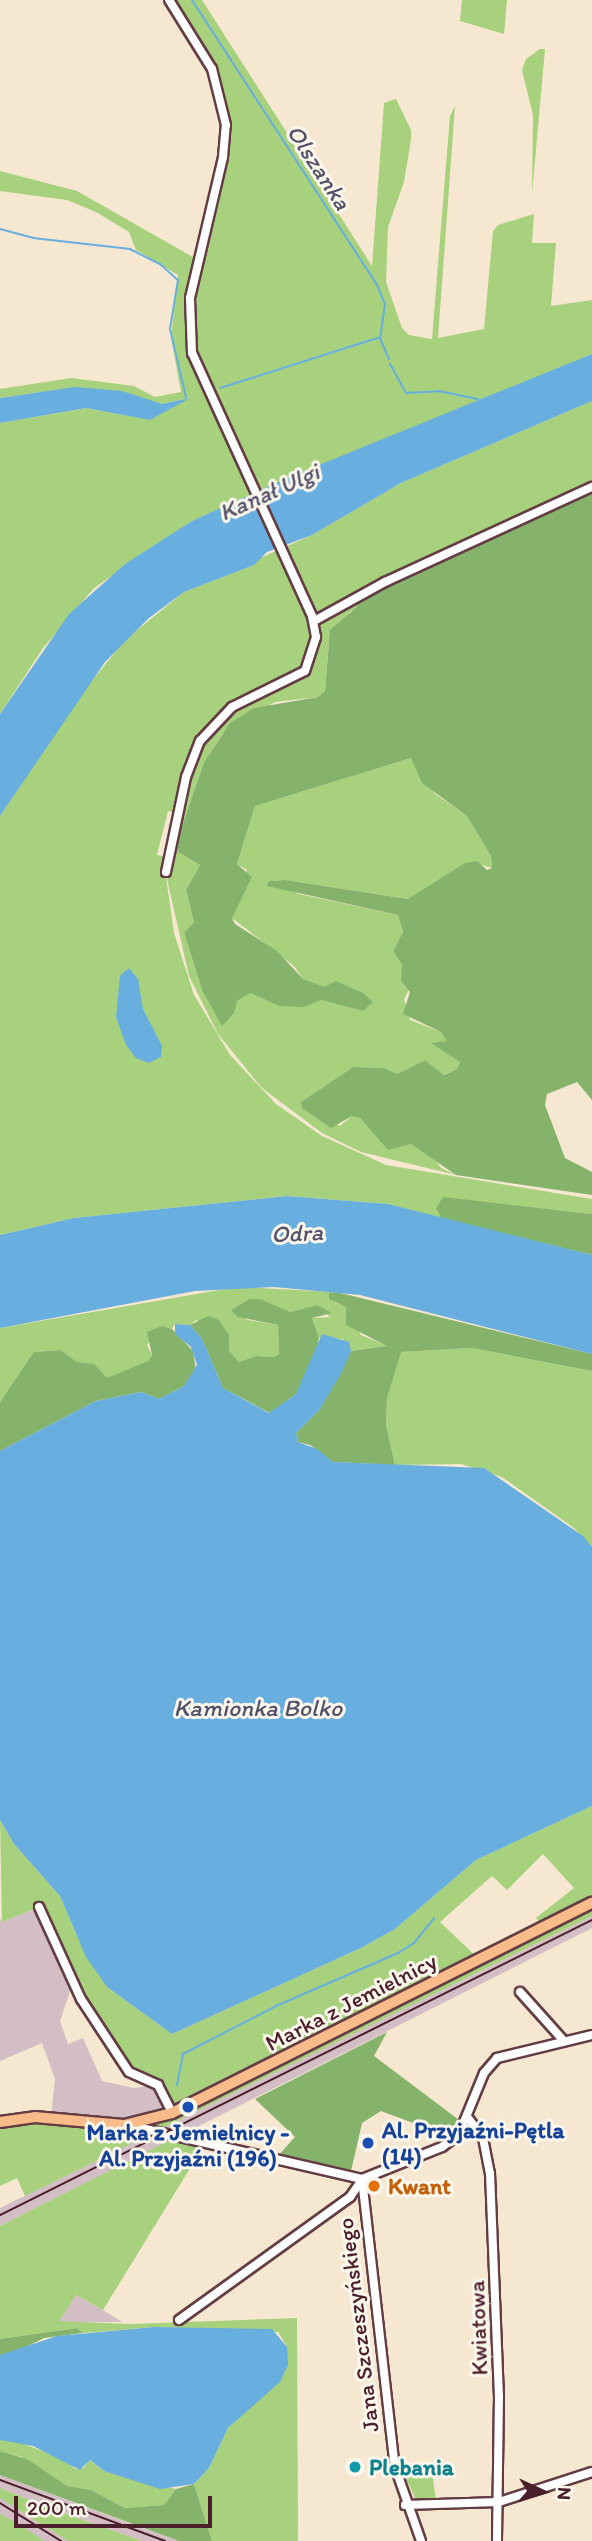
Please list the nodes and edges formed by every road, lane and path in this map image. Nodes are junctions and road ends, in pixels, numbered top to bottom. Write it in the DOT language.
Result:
graph roads {
  1 [pos="169,0"];
  2 [pos="592,487"];
  3 [pos="313,618"];
  4 [pos="166,872"];
  5 [pos="592,1903"];
  6 [pos="39,1907"];
  7 [pos="520,1992"];
  8 [pos="592,2035"];
  9 [pos="564,2041"];
  10 [pos="172,2113"];
  11 [pos="468,2118"];
  12 [pos="0,2122"];
  13 [pos="124,2125"];
  14 [pos="362,2179"];
  15 [pos="179,2320"];
  16 [pos="592,2472"];
  17 [pos="499,2502"];
  18 [pos="405,2505"];
  19 [pos="421,2541"];
  20 [pos="497,2541"];
  1 -- 3 [label="street"];
  2 -- 3 [label="street"];
  3 -- 4 [label="street"];
  5 -- 10 [label="main road, Marka z Jemielnicy"];
  6 -- 10 [label="street"];
  7 -- 9 [label="street"];
  8 -- 9 [label="street"];
  9 -- 11 [label="street"];
  10 -- 13 [label="main road, Marka z Jemielnicy"];
  11 -- 14 [label="street"];
  11 -- 17 [label="street, Kwiatowa"];
  12 -- 13 [label="main road, Marka z Jemielnicy"];
  13 -- 14 [label="street"];
  14 -- 15 [label="street"];
  14 -- 18 [label="street, Jana Szczeszyńskiego"];
  16 -- 17 [label="street"];
  17 -- 18 [label="street"];
  17 -- 20 [label="street, Kwiatowa"];
  18 -- 19 [label="street, Jana Szczeszyńskiego"];
}
